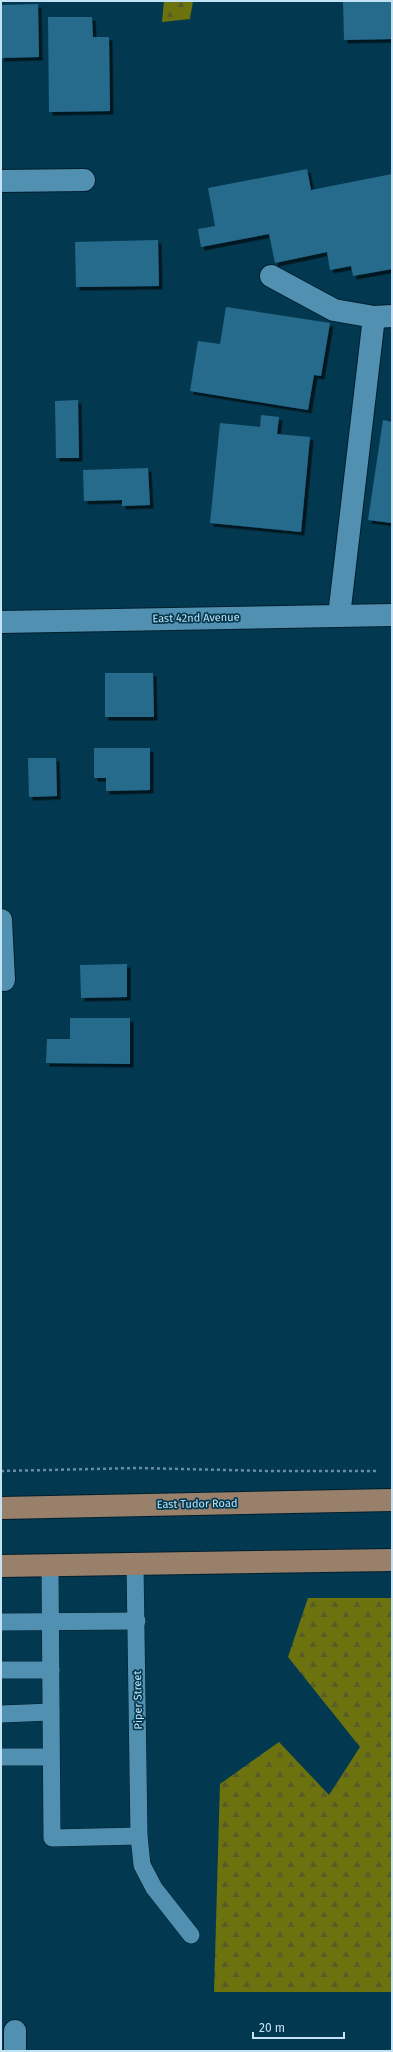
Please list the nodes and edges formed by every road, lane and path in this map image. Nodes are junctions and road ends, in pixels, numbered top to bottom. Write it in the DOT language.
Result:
graph roads {
  1 [pos="84,180"];
  2 [pos="1,181"];
  3 [pos="271,276"];
  4 [pos="383,317"];
  5 [pos="392,615"];
  6 [pos="339,616"];
  7 [pos="1,622"];
  8 [pos="1,920"];
  9 [pos="4,980"];
  10 [pos="1,1471"];
  11 [pos="384,1471"];
  12 [pos="392,1500"];
  13 [pos="1,1508"];
  14 [pos="392,1560"];
  15 [pos="135,1564"];
  16 [pos="1,1566"];
  17 [pos="50,1566"];
  18 [pos="137,1621"];
  19 [pos="1,1622"];
  20 [pos="51,1622"];
  21 [pos="1,1670"];
  22 [pos="51,1670"];
  23 [pos="51,1712"];
  24 [pos="1,1714"];
  25 [pos="1,1757"];
  26 [pos="51,1757"];
  27 [pos="139,1836"];
  28 [pos="191,1935"];
  1 -- 2 [label="street"];
  3 -- 4 [label="street"];
  4 -- 6 [label="street"];
  5 -- 6 [label="street, East 42nd Avenue"];
  6 -- 7 [label="street, East 42nd Avenue"];
  8 -- 9 [label="street"];
  10 -- 11 [label="path"];
  12 -- 13 [label="main road, East Tudor Road"];
  14 -- 15 [label="main road"];
  15 -- 17 [label="main road"];
  15 -- 18 [label="lane, Piper Street"];
  16 -- 17 [label="main road"];
  17 -- 20 [label="lane"];
  18 -- 20 [label="lane"];
  18 -- 27 [label="lane, Piper Street"];
  19 -- 20 [label="lane"];
  20 -- 22 [label="lane"];
  21 -- 22 [label="lane"];
  22 -- 23 [label="lane"];
  23 -- 24 [label="lane"];
  23 -- 26 [label="lane"];
  25 -- 26 [label="lane"];
  26 -- 27 [label="lane"];
  27 -- 28 [label="lane, Piper Street"];
}
